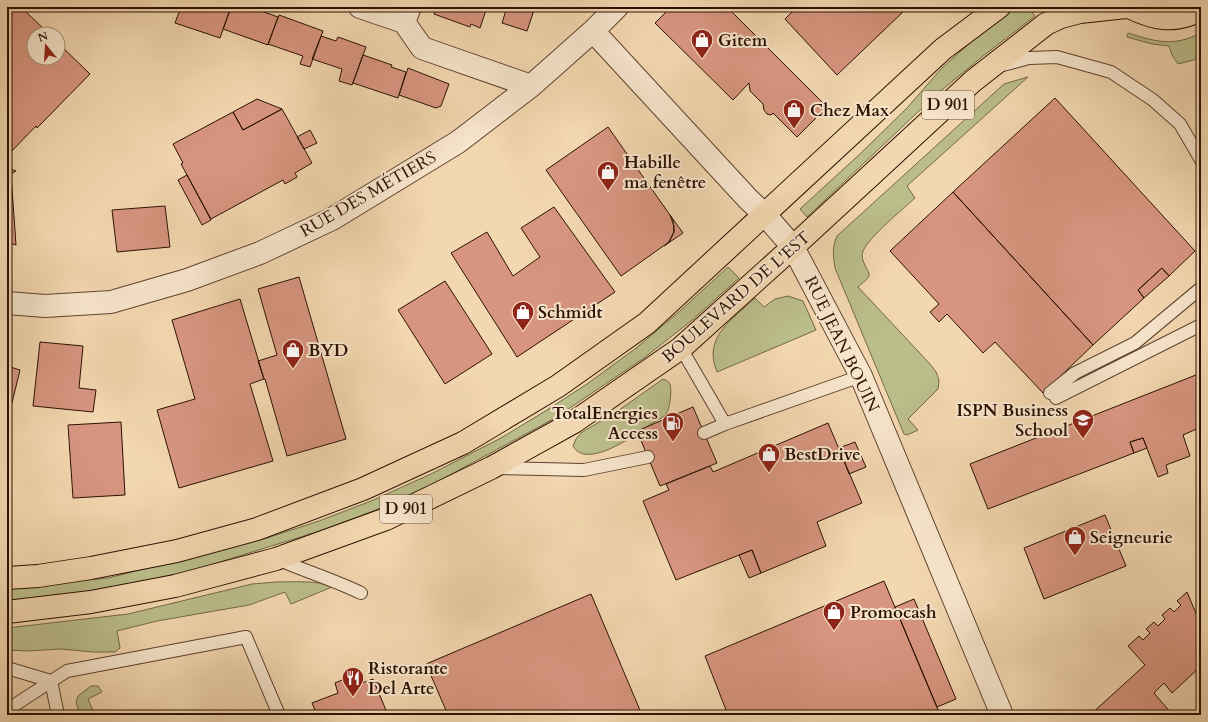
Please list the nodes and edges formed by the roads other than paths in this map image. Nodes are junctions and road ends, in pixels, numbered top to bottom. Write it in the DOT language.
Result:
graph roads {
  1 [pos="360,7"];
  2 [pos="617,7"];
  3 [pos="999,7"];
  4 [pos="1128,7"];
  5 [pos="1201,10"];
  6 [pos="407,15"];
  7 [pos="593,31"];
  8 [pos="988,69"];
  9 [pos="531,86"];
  10 [pos="1201,159"];
  11 [pos="765,215"];
  12 [pos="793,247"];
  13 [pos="1201,288"];
  14 [pos="7,303"];
  15 [pos="1201,326"];
  16 [pos="681,348"];
  17 [pos="861,376"];
  18 [pos="725,424"];
  19 [pos="704,433"];
  20 [pos="648,457"];
  21 [pos="491,468"];
  22 [pos="276,559"];
  23 [pos="7,578"];
  24 [pos="361,593"];
  25 [pos="7,612"];
  26 [pos="7,668"];
  27 [pos="50,681"];
  28 [pos="7,710"];
  29 [pos="58,715"];
  30 [pos="279,715"];
  31 [pos="1002,715"];
  1 -- 6 [label="street"];
  2 -- 7 [label="street, RUE DES MÉTIERS"];
  3 -- 11 [label="main road, D 901"];
  4 -- 5 [label="main road"];
  4 -- 8 [label="main road, BOULEVARD DE L'EST / D 901"];
  6 -- 9 [label="street"];
  7 -- 9 [label="street, RUE DES MÉTIERS"];
  7 -- 11 [label="street, RUE JEAN BOUIN"];
  8 -- 10 [label="lane"];
  8 -- 12 [label="main road, BOULEVARD DE L'EST / D 901"];
  9 -- 14 [label="street, RUE DES MÉTIERS"];
  11 -- 12 [label="street, RUE JEAN BOUIN"];
  11 -- 23 [label="main road, D 901"];
  12 -- 16 [label="main road, BOULEVARD DE L'EST / D 901"];
  12 -- 17 [label="street, RUE JEAN BOUIN"];
  13 -- 15 [label="lane"];
  16 -- 18 [label="lane"];
  16 -- 21 [label="main road, BOULEVARD DE L'EST / D 901"];
  17 -- 18 [label="lane"];
  17 -- 31 [label="street, RUE JEAN BOUIN"];
  18 -- 19 [label="lane"];
  20 -- 21 [label="lane"];
  21 -- 22 [label="main road, BOULEVARD DE L'EST / D 901"];
  22 -- 24 [label="lane"];
  22 -- 25 [label="main road, BOULEVARD DE L'EST / D 901"];
  26 -- 27 [label="lane"];
  27 -- 28 [label="lane"];
  27 -- 29 [label="lane"];
  27 -- 30 [label="lane"];
}
